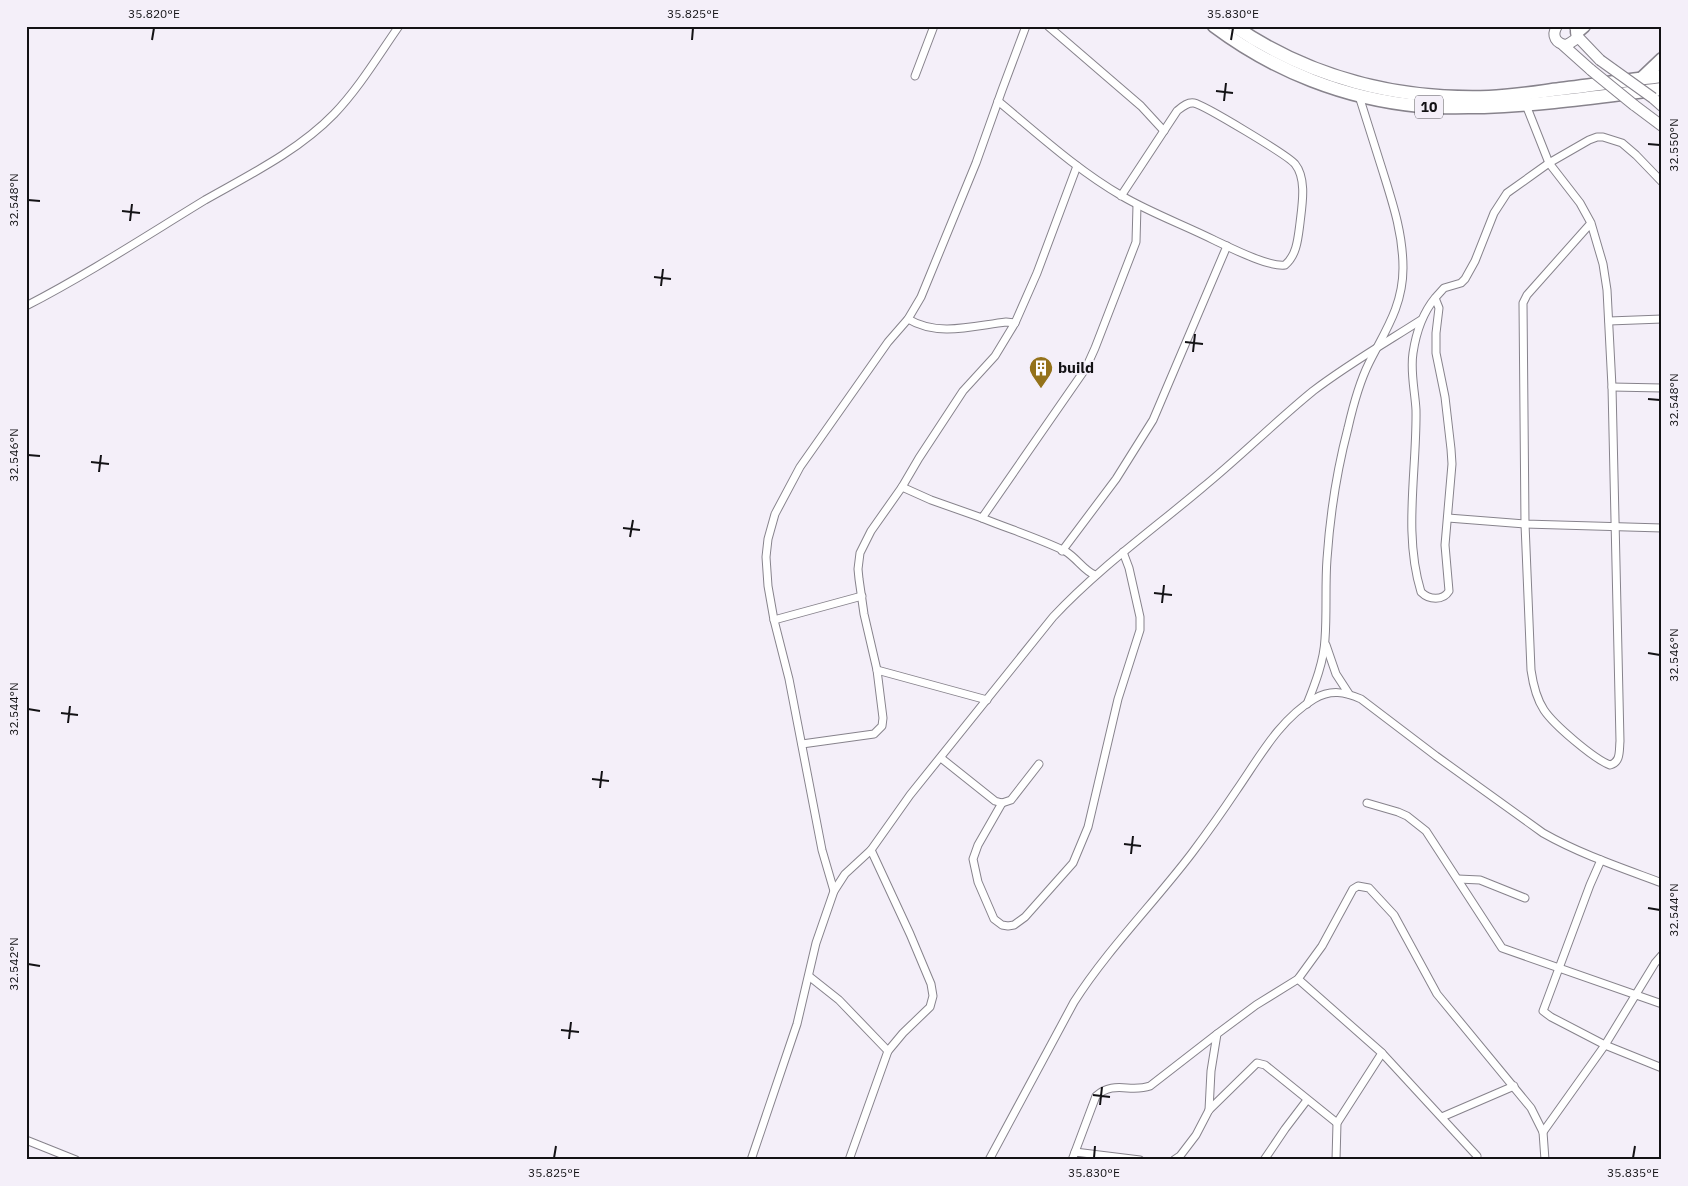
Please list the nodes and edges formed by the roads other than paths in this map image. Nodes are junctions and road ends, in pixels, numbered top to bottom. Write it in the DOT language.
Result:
graph roads {
  1 [pos="399,26"];
  2 [pos="934,26"];
  3 [pos="1026,26"];
  4 [pos="1048,26"];
  5 [pos="1214,26"];
  6 [pos="1234,26"];
  7 [pos="1546,26"];
  8 [pos="1556,26"];
  9 [pos="1578,30"];
  10 [pos="1559,42"];
  11 [pos="1662,59"];
  12 [pos="915,76"];
  13 [pos="1662,76"];
  14 [pos="1642,79"];
  15 [pos="1662,89"];
  16 [pos="1359,96"];
  17 [pos="998,101"];
  18 [pos="1526,105"];
  19 [pos="1662,106"];
  20 [pos="1662,126"];
  21 [pos="1164,131"];
  22 [pos="1549,163"];
  23 [pos="1077,166"];
  24 [pos="1662,182"];
  25 [pos="1121,196"];
  26 [pos="1137,205"];
  27 [pos="1591,223"];
  28 [pos="1228,246"];
  29 [pos="1435,298"];
  30 [pos="26,306"];
  31 [pos="908,318"];
  32 [pos="1662,319"];
  33 [pos="1421,320"];
  34 [pos="1609,320"];
  35 [pos="1015,323"];
  36 [pos="1378,346"];
  37 [pos="1612,387"];
  38 [pos="1662,388"];
  39 [pos="902,487"];
  40 [pos="982,518"];
  41 [pos="1448,518"];
  42 [pos="1525,524"];
  43 [pos="1614,526"];
  44 [pos="1662,528"];
  45 [pos="1062,550"];
  46 [pos="1123,552"];
  47 [pos="1095,575"];
  48 [pos="862,596"];
  49 [pos="774,620"];
  50 [pos="1325,640"];
  51 [pos="877,670"];
  52 [pos="1349,694"];
  53 [pos="987,700"];
  54 [pos="1306,704"];
  55 [pos="802,744"];
  56 [pos="941,758"];
  57 [pos="1039,764"];
  58 [pos="1002,803"];
  59 [pos="1367,803"];
  60 [pos="871,850"];
  61 [pos="1602,860"];
  62 [pos="1458,879"];
  63 [pos="1662,883"];
  64 [pos="834,891"];
  65 [pos="1524,898"];
  66 [pos="1662,955"];
  67 [pos="1558,968"];
  68 [pos="810,977"];
  69 [pos="1298,979"];
  70 [pos="1635,995"];
  71 [pos="1662,1004"];
  72 [pos="1217,1034"];
  73 [pos="1605,1044"];
  74 [pos="888,1051"];
  75 [pos="1382,1053"];
  76 [pos="1662,1068"];
  77 [pos="1514,1086"];
  78 [pos="1308,1100"];
  79 [pos="1209,1110"];
  80 [pos="1442,1117"];
  81 [pos="1337,1123"];
  82 [pos="1543,1132"];
  83 [pos="26,1140"];
  84 [pos="1075,1152"];
  85 [pos="1477,1156"];
  86 [pos="76,1160"];
  87 [pos="751,1160"];
  88 [pos="849,1160"];
  89 [pos="989,1160"];
  90 [pos="1072,1160"];
  91 [pos="1140,1160"];
  92 [pos="1174,1160"];
  93 [pos="1264,1160"];
  94 [pos="1336,1160"];
  95 [pos="1545,1160"];
  1 -- 30 [label="street"];
  2 -- 12 [label="street"];
  3 -- 17 [label="street"];
  4 -- 21 [label="street"];
  5 -- 16 [label="highway, 10"];
  6 -- 14 [label="highway, 10"];
  7 -- 10 [label="street"];
  8 -- 10 [label="street"];
  9 -- 10 [label="street"];
  9 -- 19 [label="street, bridge"];
  10 -- 20 [label="street, bridge"];
  11 -- 14 [label="highway"];
  13 -- 14 [label="highway, 10"];
  15 -- 18 [label="highway, 10"];
  16 -- 18 [label="highway, 10"];
  16 -- 36 [label="street"];
  17 -- 23 [label="street"];
  17 -- 31 [label="street"];
  18 -- 22 [label="street"];
  21 -- 25 [label="street"];
  21 -- 28 [label="street"];
  22 -- 24 [label="street"];
  22 -- 27 [label="street"];
  22 -- 29 [label="street"];
  23 -- 25 [label="street"];
  23 -- 35 [label="street"];
  25 -- 26 [label="street"];
  26 -- 28 [label="street"];
  26 -- 40 [label="street"];
  27 -- 34 [label="street"];
  27 -- 42 [label="street"];
  28 -- 45 [label="street"];
  29 -- 33 [label="street"];
  29 -- 41 [label="street"];
  31 -- 35 [label="street"];
  31 -- 49 [label="street"];
  32 -- 34 [label="street"];
  33 -- 36 [label="street"];
  33 -- 41 [label="street"];
  34 -- 37 [label="street"];
  35 -- 39 [label="street"];
  36 -- 46 [label="street"];
  36 -- 50 [label="street"];
  37 -- 38 [label="street"];
  37 -- 43 [label="street"];
  39 -- 40 [label="street"];
  39 -- 48 [label="street"];
  40 -- 45 [label="street"];
  41 -- 42 [label="street"];
  42 -- 43 [label="street"];
  42 -- 43 [label="street"];
  43 -- 44 [label="street"];
  45 -- 47 [label="street"];
  46 -- 47 [label="street"];
  46 -- 58 [label="street"];
  47 -- 53 [label="street"];
  48 -- 49 [label="street"];
  48 -- 51 [label="street"];
  49 -- 55 [label="street"];
  50 -- 52 [label="street"];
  50 -- 54 [label="street"];
  51 -- 53 [label="street"];
  51 -- 55 [label="street"];
  52 -- 54 [label="street"];
  52 -- 61 [label="street"];
  53 -- 56 [label="street"];
  54 -- 89 [label="street"];
  55 -- 64 [label="street"];
  56 -- 58 [label="street"];
  56 -- 60 [label="street"];
  57 -- 58 [label="street"];
  59 -- 62 [label="street"];
  60 -- 64 [label="street"];
  60 -- 74 [label="street"];
  61 -- 63 [label="street"];
  61 -- 67 [label="street"];
  62 -- 65 [label="street"];
  62 -- 67 [label="street"];
  64 -- 68 [label="street"];
  66 -- 70 [label="street"];
  67 -- 70 [label="street"];
  67 -- 73 [label="street"];
  68 -- 74 [label="street"];
  68 -- 87 [label="street"];
  69 -- 72 [label="street"];
  69 -- 75 [label="street"];
  69 -- 77 [label="street"];
  70 -- 71 [label="street"];
  70 -- 73 [label="street"];
  72 -- 79 [label="street"];
  72 -- 84 [label="street"];
  73 -- 76 [label="street"];
  73 -- 82 [label="street"];
  74 -- 88 [label="street"];
  75 -- 80 [label="street"];
  75 -- 81 [label="street"];
  77 -- 80 [label="street"];
  77 -- 82 [label="street"];
  78 -- 79 [label="street"];
  78 -- 81 [label="street"];
  78 -- 93 [label="street"];
  79 -- 92 [label="street"];
  80 -- 85 [label="street"];
  81 -- 94 [label="street"];
  82 -- 95 [label="street"];
  83 -- 86 [label="street"];
  84 -- 90 [label="street"];
  84 -- 91 [label="street"];
}
